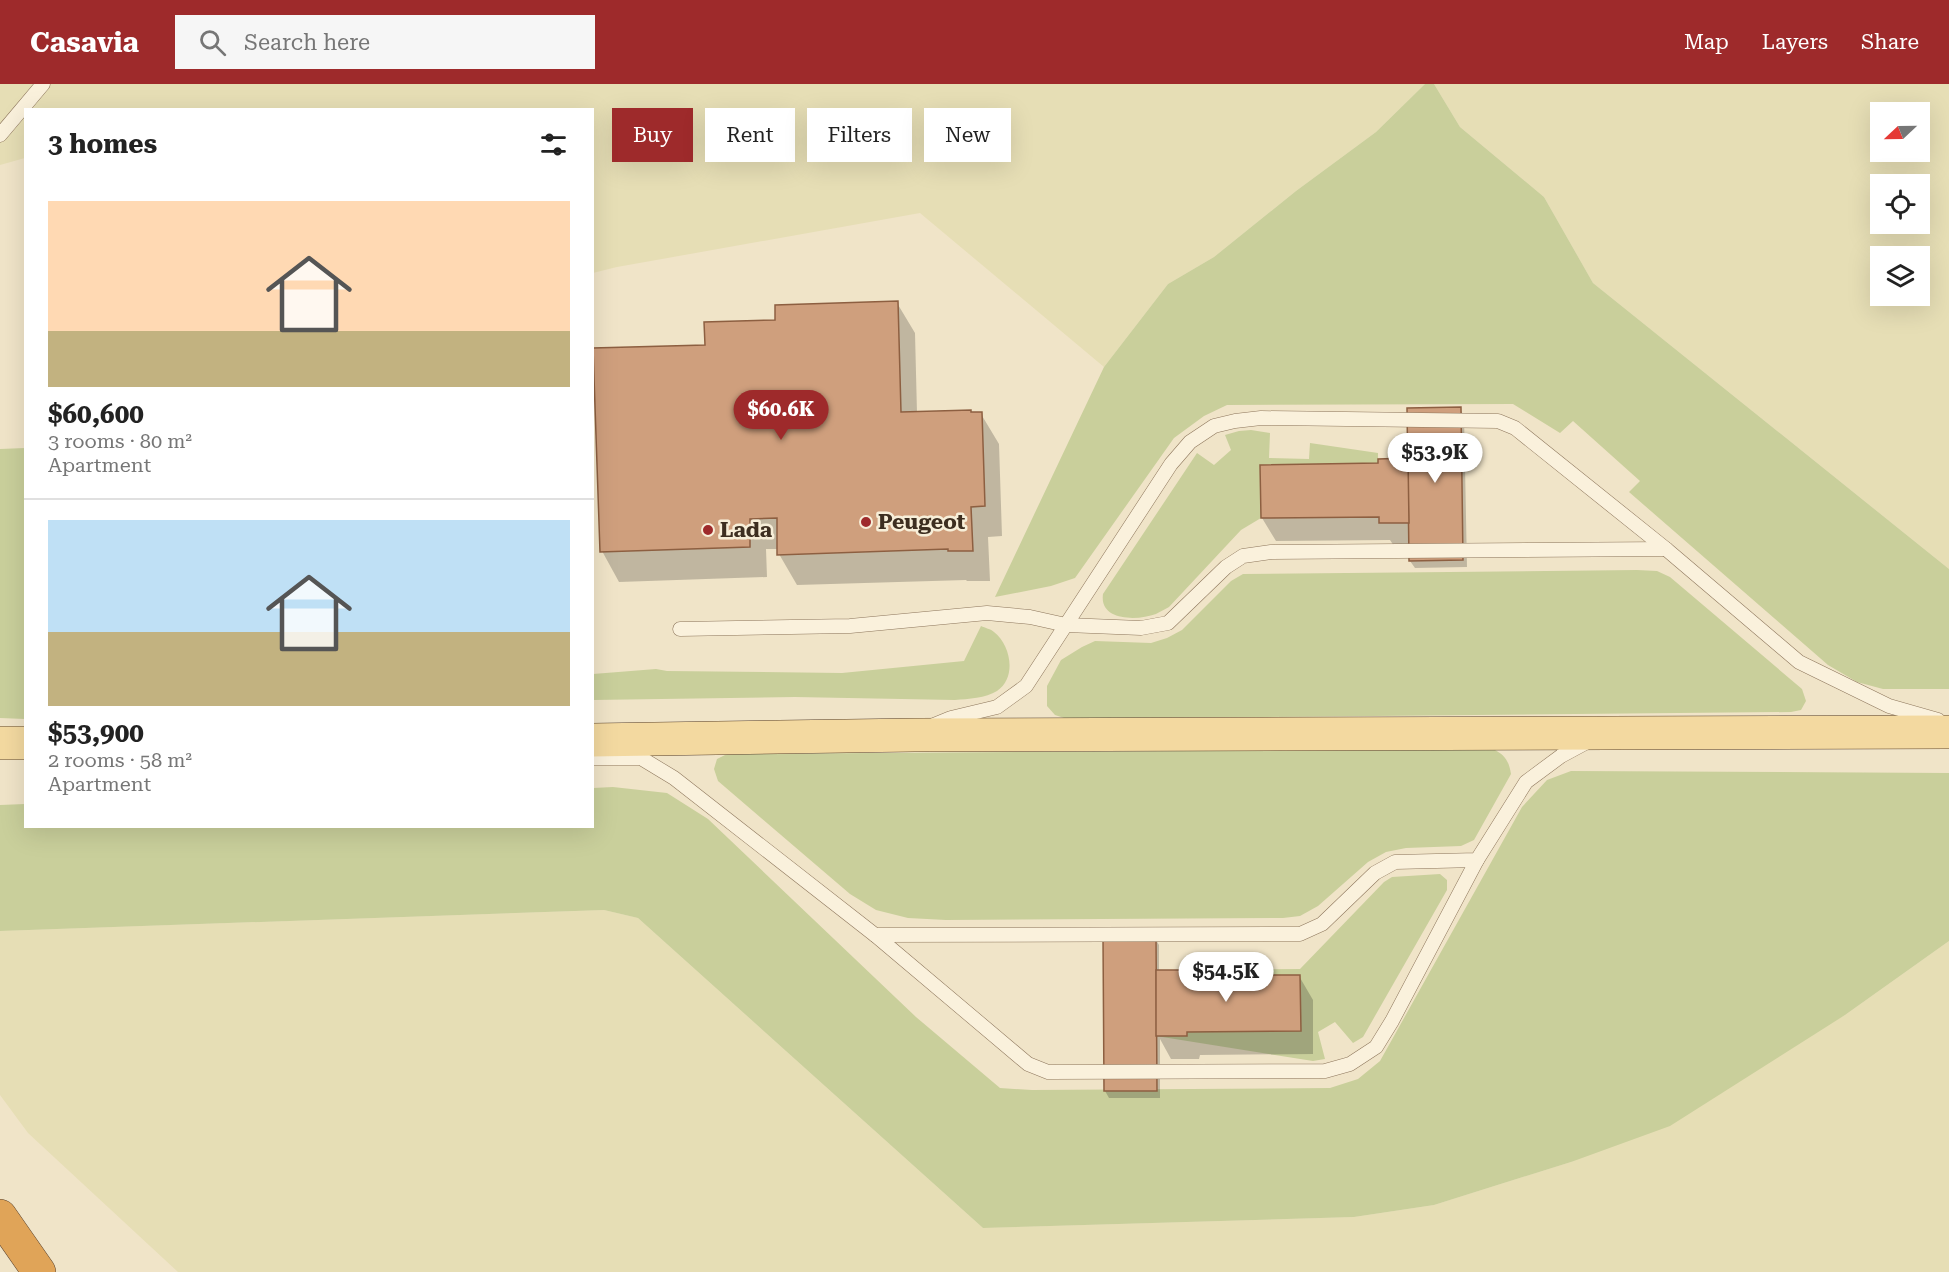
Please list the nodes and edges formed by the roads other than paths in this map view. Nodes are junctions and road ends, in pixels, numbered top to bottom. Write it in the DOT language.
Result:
graph roads {
  1 [pos="43,84"];
  2 [pos="0,135"];
  3 [pos="1666,549"];
  4 [pos="1066,625"];
  5 [pos="680,629"];
  6 [pos="1949,723"];
  7 [pos="1949,732"];
  8 [pos="1602,733"];
  9 [pos="914,735"];
  10 [pos="594,740"];
  11 [pos="24,743"];
  12 [pos="0,744"];
  13 [pos="594,758"];
  14 [pos="1477,860"];
  15 [pos="874,935"];
  16 [pos="0,1216"];
  17 [pos="39,1272"];
  1 -- 2 [label="lane"];
  3 -- 4 [label="lane"];
  3 -- 4 [label="lane"];
  3 -- 6 [label="lane"];
  4 -- 5 [label="lane"];
  4 -- 9 [label="lane"];
  7 -- 8 [label="main road"];
  8 -- 9 [label="main road"];
  8 -- 14 [label="lane"];
  9 -- 10 [label="main road"];
  11 -- 12 [label="main road"];
  13 -- 15 [label="lane"];
  14 -- 15 [label="lane"];
  14 -- 15 [label="lane"];
  16 -- 17 [label="highway"];
}
